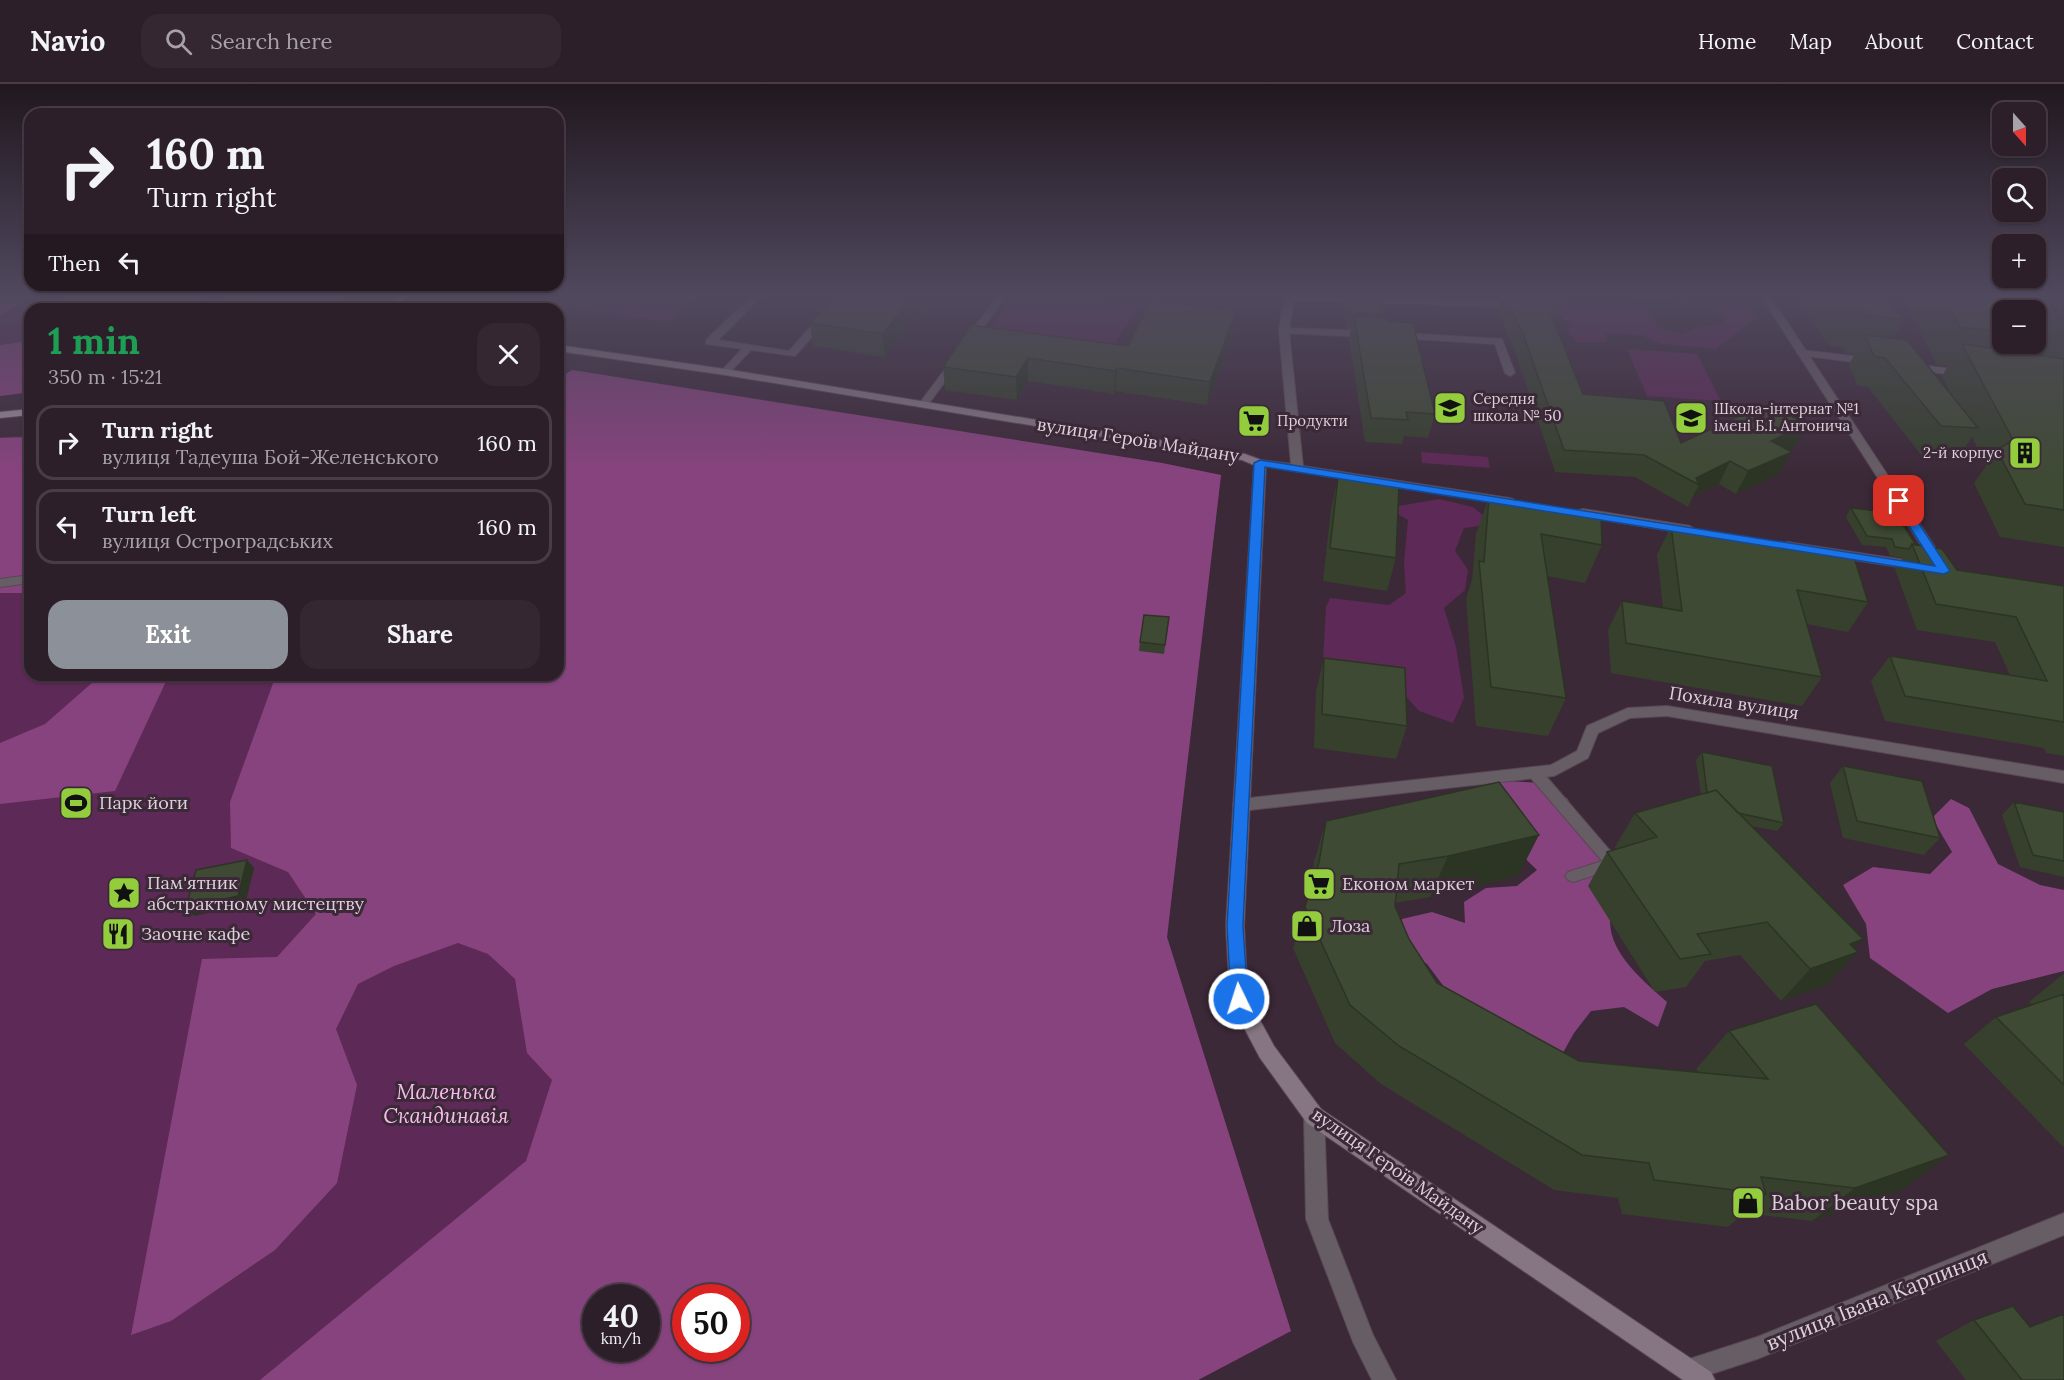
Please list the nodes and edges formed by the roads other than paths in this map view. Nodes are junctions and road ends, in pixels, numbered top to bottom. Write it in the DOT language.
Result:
graph roads {
  1 [pos="596,353"];
  2 [pos="743,353"];
  3 [pos="1286,353"];
  4 [pos="1503,353"];
  5 [pos="1802,353"];
  6 [pos="1806,353"];
  7 [pos="958,357"];
  8 [pos="1874,362"];
  9 [pos="1898,365"];
  10 [pos="725,372"];
  11 [pos="1510,373"];
  12 [pos="1969,374"];
  13 [pos="924,404"];
  14 [pos="24,413"];
  15 [pos="0,415"];
  16 [pos="1260,463"];
  17 [pos="1297,469"];
  18 [pos="1519,503"];
  19 [pos="1566,511"];
  20 [pos="1708,533"];
  21 [pos="1779,544"];
  22 [pos="24,580"];
  23 [pos="0,583"];
  24 [pos="1534,772"];
  25 [pos="2064,777"];
  26 [pos="1241,805"];
  27 [pos="1573,876"];
  28 [pos="1314,1116"];
  29 [pos="2064,1224"];
  30 [pos="1696,1375"];
  31 [pos="1384,1380"];
  1 -- 10 [label="main road, вулиця Героїв Майдану"];
  2 -- 10 [label="lane"];
  3 -- 17 [label="street"];
  4 -- 11 [label="lane"];
  5 -- 21 [label="street"];
  6 -- 8 [label="lane"];
  7 -- 13 [label="lane"];
  9 -- 12 [label="lane"];
  10 -- 13 [label="main road, вулиця Героїв Майдану"];
  13 -- 16 [label="main road, вулиця Героїв Майдану"];
  14 -- 15 [label="main road"];
  16 -- 17 [label="street"];
  16 -- 26 [label="main road, вулиця Героїв Майдану"];
  17 -- 18 [label="street"];
  19 -- 20 [label="street"];
  22 -- 23 [label="street"];
  24 -- 25 [label="street, Похила вулиця"];
  24 -- 26 [label="street, Похила вулиця"];
  24 -- 27 [label="lane"];
  26 -- 28 [label="main road, вулиця Героїв Майдану"];
  28 -- 30 [label="main road, вулиця Героїв Майдану"];
  28 -- 31 [label="street"];
  29 -- 30 [label="street, вулиця Івана Карпинця"];
}
